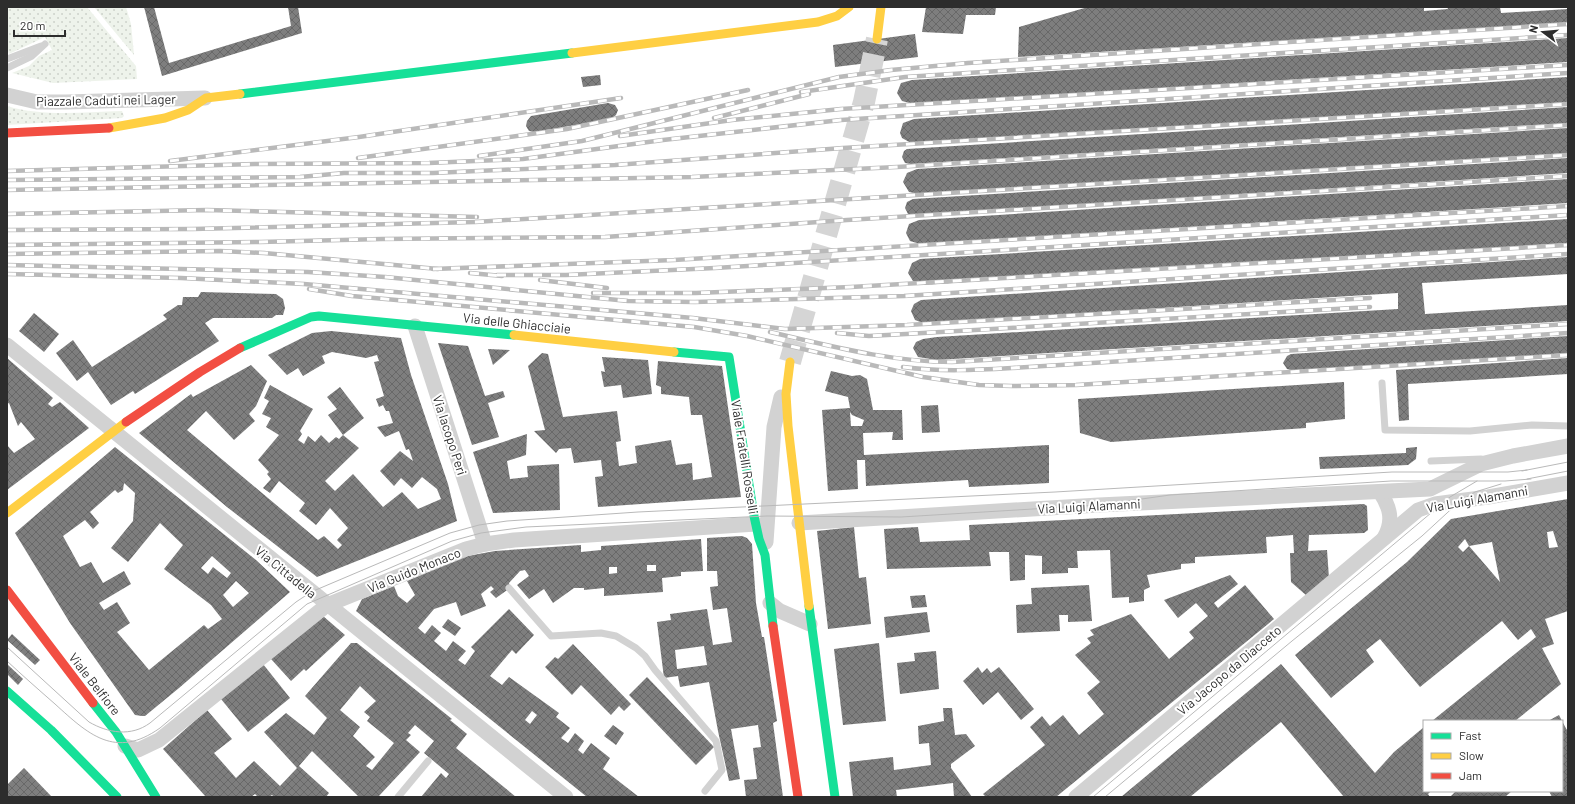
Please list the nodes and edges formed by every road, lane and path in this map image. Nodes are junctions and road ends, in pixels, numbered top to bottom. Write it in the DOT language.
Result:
graph roads {
  1 [pos="849,7"];
  2 [pos="881,7"];
  3 [pos="877,39"];
  4 [pos="7,59"];
  5 [pos="7,68"];
  6 [pos="7,95"];
  7 [pos="206,98"];
  8 [pos="7,133"];
  9 [pos="415,326"];
  10 [pos="7,345"];
  11 [pos="729,357"];
  12 [pos="790,365"];
  13 [pos="1382,383"];
  14 [pos="1568,426"];
  15 [pos="112,431"];
  16 [pos="1568,446"];
  17 [pos="1499,459"];
  18 [pos="1431,461"];
  19 [pos="1568,483"];
  20 [pos="1380,492"];
  21 [pos="7,513"];
  22 [pos="799,522"];
  23 [pos="756,524"];
  24 [pos="1381,542"];
  25 [pos="486,548"];
  26 [pos="765,555"];
  27 [pos="509,588"];
  28 [pos="7,590"];
  29 [pos="770,603"];
  30 [pos="327,605"];
  31 [pos="810,624"];
  32 [pos="7,691"];
  33 [pos="125,746"];
  34 [pos="428,761"];
  35 [pos="705,791"];
  36 [pos="117,797"];
  37 [pos="156,797"];
  38 [pos="398,797"];
  39 [pos="566,797"];
  40 [pos="798,797"];
  41 [pos="835,797"];
  42 [pos="1076,797"];
  1 -- 7 [label="street"];
  2 -- 3 [label="street"];
  4 -- 5 [label="lane"];
  6 -- 7 [label="street, Piazzale Caduti nei Lager"];
  7 -- 8 [label="street"];
  9 -- 11 [label="street, Via delle Ghiacciaie"];
  9 -- 15 [label="street, Via delle Ghiacciaie"];
  9 -- 25 [label="street, Via Iacopo Peri"];
  10 -- 15 [label="street, Via Cittadella"];
  11 -- 23 [label="street, Viale Fratelli Rosselli"];
  12 -- 22 [label="street"];
  12 -- 26 [label="street, Viale Fratelli Rosselli"];
  13 -- 14 [label="lane"];
  15 -- 21 [label="street, Via delle Ghiacciaie"];
  15 -- 30 [label="street, Via Cittadella"];
  16 -- 17 [label="street, Via Luigi Alamanni"];
  17 -- 18 [label="lane"];
  17 -- 20 [label="street, Via Luigi Alamanni"];
  19 -- 24 [label="street, Via Luigi Alamanni"];
  20 -- 22 [label="street, Via Luigi Alamanni"];
  20 -- 24 [label="street"];
  22 -- 31 [label="street"];
  23 -- 25 [label="street, Via Guido Monaco"];
  23 -- 26 [label="street, Viale Fratelli Rosselli"];
  24 -- 42 [label="street, Via Jacopo da Diacceto"];
  25 -- 30 [label="street, Via Guido Monaco"];
  26 -- 29 [label="street, Viale Fratelli Rosselli"];
  27 -- 35 [label="lane"];
  28 -- 33 [label="street, Viale Belfiore"];
  29 -- 31 [label="street"];
  29 -- 40 [label="street, Viale Fratelli Rosselli"];
  30 -- 33 [label="street, Via Guido Monaco"];
  30 -- 39 [label="street, Via Cittadella"];
  31 -- 41 [label="street"];
  32 -- 36 [label="street"];
  33 -- 37 [label="street, Viale Belfiore"];
  34 -- 38 [label="lane"];
}
